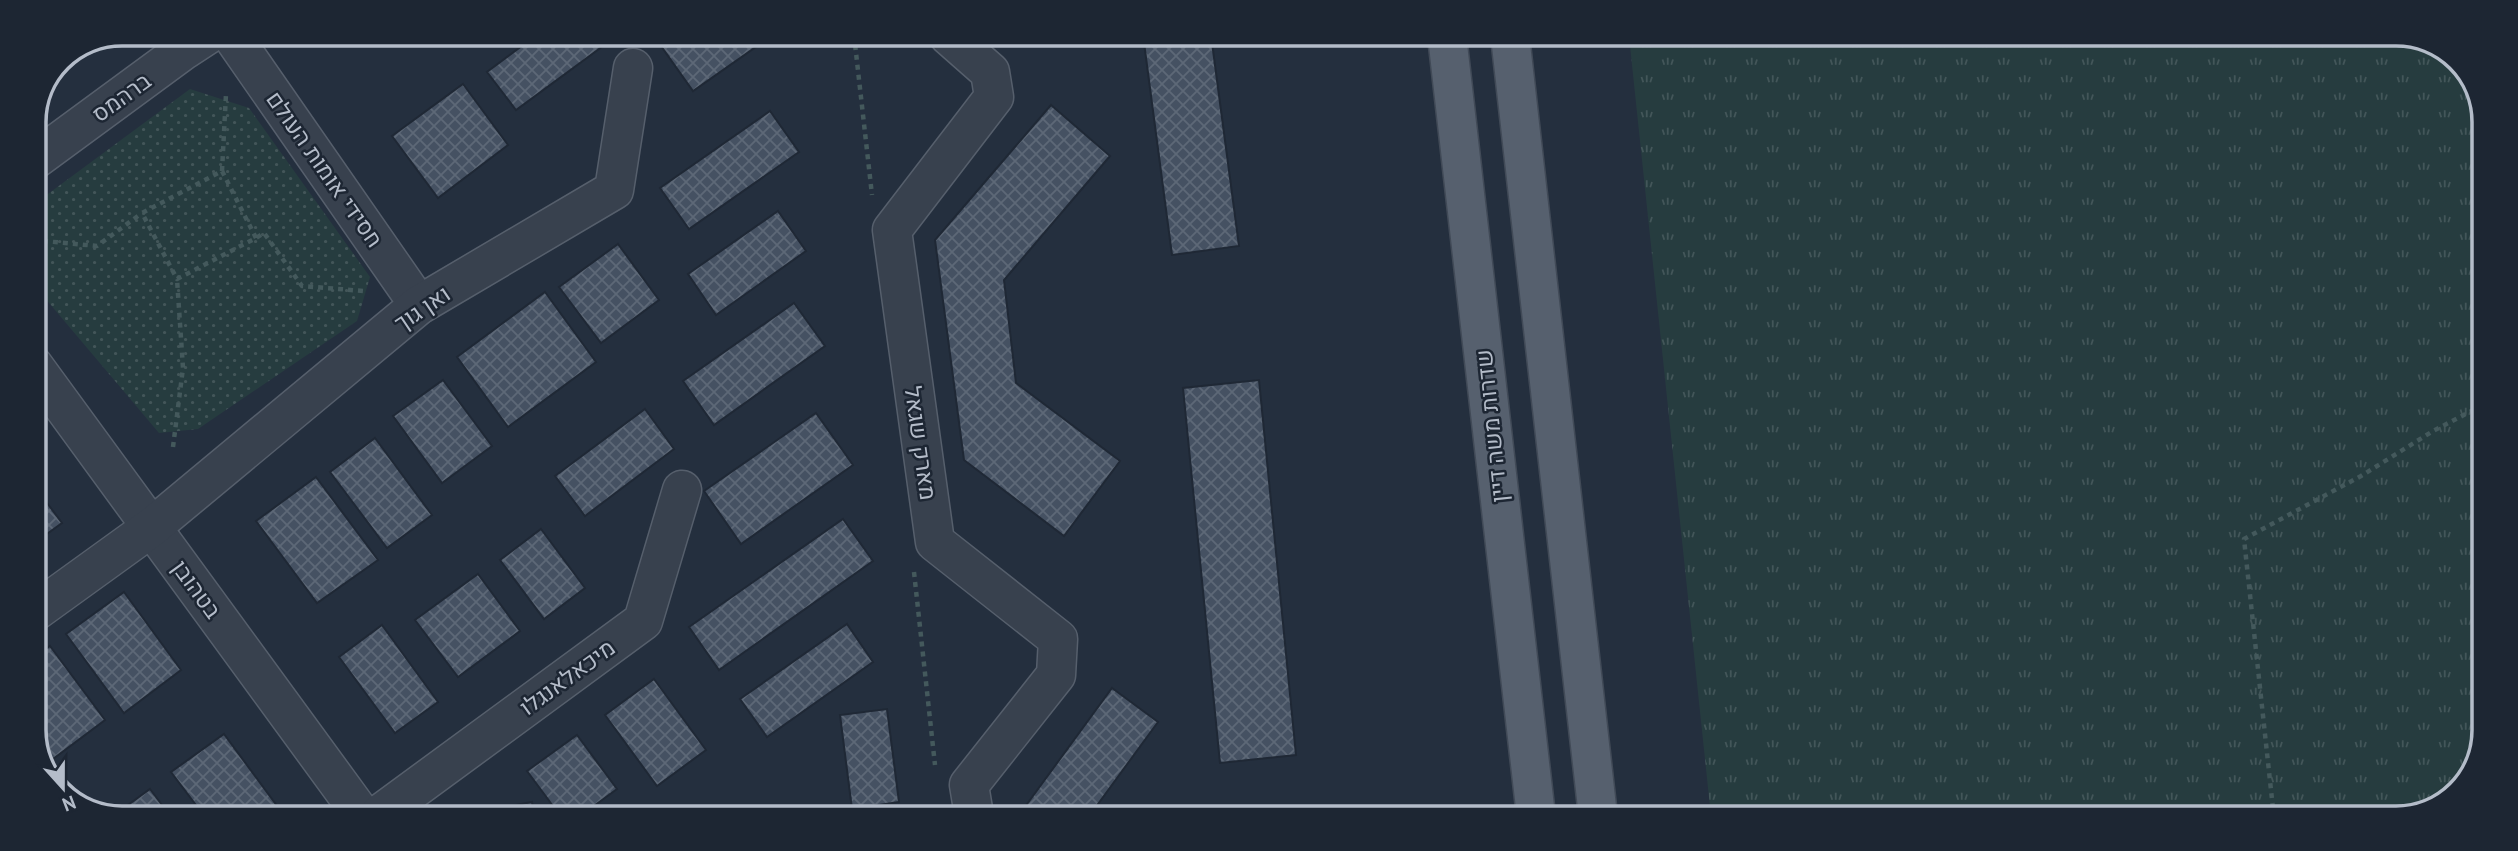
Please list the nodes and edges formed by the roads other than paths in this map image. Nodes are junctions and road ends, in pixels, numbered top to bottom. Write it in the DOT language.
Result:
graph roads {
  1 [pos="190,46"];
  2 [pos="239,46"];
  3 [pos="960,46"];
  4 [pos="1448,46"];
  5 [pos="1511,46"];
  6 [pos="633,68"];
  7 [pos="46,152"];
  8 [pos="410,293"];
  9 [pos="46,383"];
  10 [pos="682,490"];
  11 [pos="152,527"];
  12 [pos="46,604"];
  13 [pos="355,806"];
  14 [pos="391,806"];
  15 [pos="972,806"];
  16 [pos="1534,806"];
  17 [pos="1597,806"];
  1 -- 7 [label="street, ברהמס"];
  2 -- 8 [label="street, חסידי אומות העולם"];
  3 -- 15 [label="street, מארק שגאל"];
  4 -- 16 [label="main road, שדרות משה דיין"];
  5 -- 17 [label="main road"];
  6 -- 8 [label="street, ואן גוך"];
  8 -- 11 [label="street, ואן גוך"];
  9 -- 11 [label="street, בטהובן"];
  10 -- 14 [label="street, מיכאלאנגלו"];
  11 -- 12 [label="street, ואן גוך"];
  11 -- 13 [label="street, בטהובן"];
}
